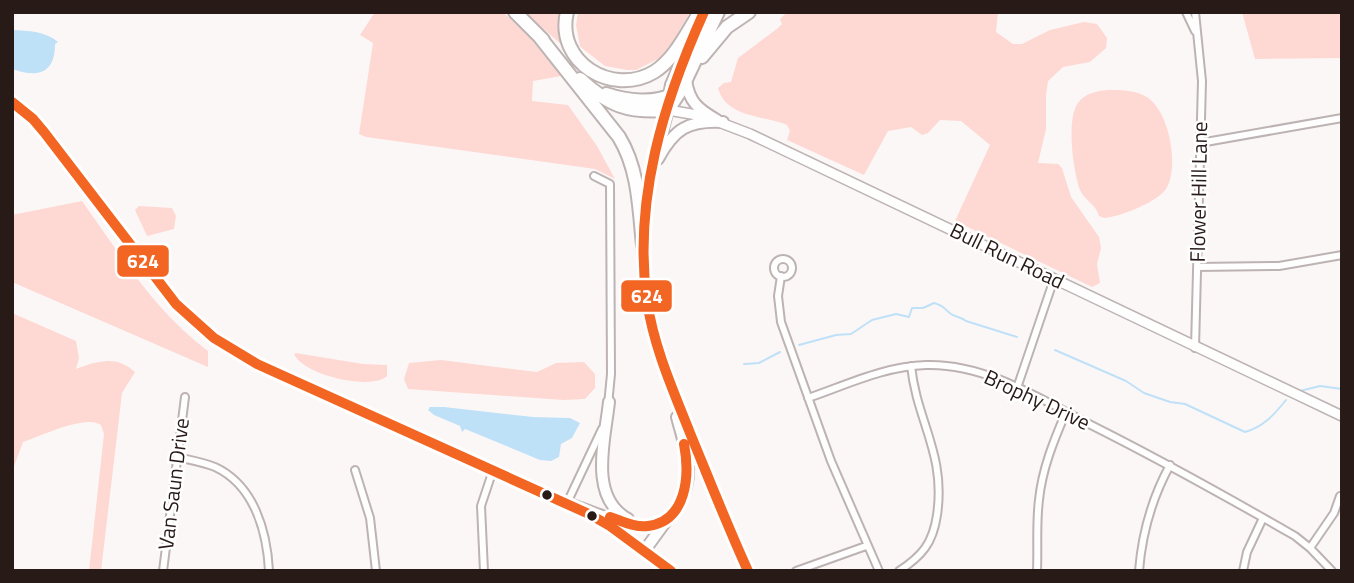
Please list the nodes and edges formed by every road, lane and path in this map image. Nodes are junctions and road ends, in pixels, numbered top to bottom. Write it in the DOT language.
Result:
graph roads {
  1 [pos="515,12"];
  2 [pos="567,12"];
  3 [pos="702,12"];
  4 [pos="718,12"];
  5 [pos="749,12"];
  6 [pos="1186,12"];
  7 [pos="1195,12"];
  8 [pos="539,36"];
  9 [pos="1198,36"];
  10 [pos="676,94"];
  11 [pos="12,102"];
  12 [pos="1342,118"];
  13 [pos="723,122"];
  14 [pos="1200,143"];
  15 [pos="651,171"];
  16 [pos="594,176"];
  17 [pos="643,246"];
  18 [pos="1342,255"];
  19 [pos="1197,267"];
  20 [pos="781,276"];
  21 [pos="1054,279"];
  22 [pos="1195,348"];
  23 [pos="661,360"];
  24 [pos="911,366"];
  25 [pos="1017,388"];
  26 [pos="185,397"];
  27 [pos="808,398"];
  28 [pos="609,402"];
  29 [pos="1066,412"];
  30 [pos="1342,416"];
  31 [pos="177,457"];
  32 [pos="1170,465"];
  33 [pos="355,470"];
  34 [pos="493,470"];
  35 [pos="1340,496"];
  36 [pos="567,503"];
  37 [pos="668,517"];
  38 [pos="1263,518"];
  39 [pos="866,546"];
  40 [pos="1310,548"];
  41 [pos="645,550"];
  42 [pos="163,571"];
  43 [pos="269,571"];
  44 [pos="376,571"];
  45 [pos="484,571"];
  46 [pos="671,571"];
  47 [pos="748,571"];
  48 [pos="796,571"];
  49 [pos="879,571"];
  50 [pos="899,571"];
  51 [pos="1037,571"];
  52 [pos="1139,571"];
  53 [pos="1243,571"];
  54 [pos="1332,571"];
  1 -- 8 [label="highway"];
  2 -- 3 [label="highway"];
  3 -- 10 [label="highway"];
  4 -- 10 [label="highway"];
  5 -- 10 [label="highway"];
  6 -- 9 [label="street, Flower Hill Lane"];
  7 -- 9 [label="street, Flower Hill Lane"];
  8 -- 10 [label="highway"];
  8 -- 17 [label="highway"];
  9 -- 14 [label="street, Flower Hill Lane"];
  10 -- 13 [label="main road"];
  10 -- 13 [label="street, Bull Run Road"];
  10 -- 15 [label="main road"];
  11 -- 34 [label="street"];
  12 -- 14 [label="street"];
  13 -- 15 [label="main road"];
  13 -- 21 [label="street, Bull Run Road"];
  14 -- 19 [label="street, Flower Hill Lane"];
  15 -- 17 [label="main road"];
  16 -- 28 [label="street"];
  17 -- 23 [label="main road"];
  18 -- 19 [label="street"];
  19 -- 22 [label="street, Flower Hill Lane"];
  20 -- 27 [label="street"];
  21 -- 22 [label="street, Bull Run Road"];
  21 -- 25 [label="street"];
  22 -- 30 [label="street, Bull Run Road"];
  23 -- 37 [label="main road"];
  23 -- 47 [label="main road"];
  24 -- 25 [label="street, Brophy Drive"];
  24 -- 27 [label="street, Brophy Drive"];
  24 -- 50 [label="street"];
  25 -- 29 [label="street, Brophy Drive"];
  26 -- 31 [label="street, Van Saun Drive"];
  27 -- 39 [label="street"];
  28 -- 36 [label="street"];
  28 -- 37 [label="main road"];
  29 -- 32 [label="street, Brophy Drive"];
  29 -- 51 [label="street"];
  31 -- 42 [label="street, Van Saun Drive"];
  31 -- 43 [label="street"];
  32 -- 38 [label="street, Brophy Drive"];
  32 -- 52 [label="street"];
  33 -- 44 [label="street"];
  34 -- 36 [label="street"];
  34 -- 45 [label="street"];
  35 -- 40 [label="street"];
  36 -- 37 [label="main road"];
  36 -- 41 [label="street"];
  37 -- 41 [label="main road"];
  38 -- 40 [label="street, Brophy Drive"];
  38 -- 53 [label="street"];
  39 -- 48 [label="street"];
  39 -- 49 [label="street"];
  40 -- 54 [label="street, Brophy Drive"];
  41 -- 46 [label="street"];
}
